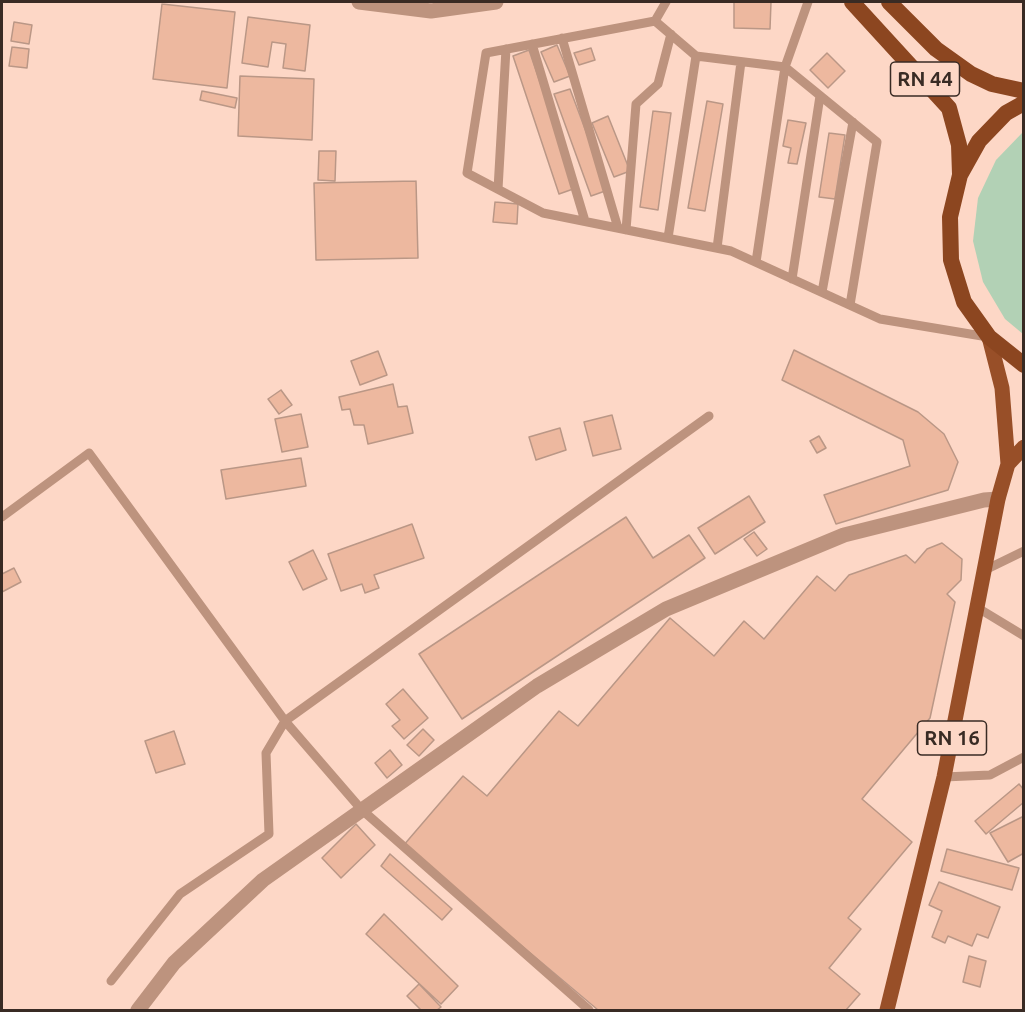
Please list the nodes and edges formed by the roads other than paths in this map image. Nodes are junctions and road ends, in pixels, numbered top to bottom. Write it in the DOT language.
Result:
graph roads {
  1 [pos="359,2"];
  2 [pos="496,2"];
  3 [pos="666,2"];
  4 [pos="808,2"];
  5 [pos="852,2"];
  6 [pos="889,2"];
  7 [pos="655,21"];
  8 [pos="671,34"];
  9 [pos="562,38"];
  10 [pos="532,44"];
  11 [pos="506,49"];
  12 [pos="696,56"];
  13 [pos="741,62"];
  14 [pos="785,67"];
  15 [pos="1023,91"];
  16 [pos="820,96"];
  17 [pos="1023,103"];
  18 [pos="853,122"];
  19 [pos="960,175"];
  20 [pos="498,189"];
  21 [pos="585,221"];
  22 [pos="622,229"];
  23 [pos="668,238"];
  24 [pos="717,248"];
  25 [pos="756,262"];
  26 [pos="792,279"];
  27 [pos="822,292"];
  28 [pos="850,305"];
  29 [pos="989,337"];
  30 [pos="1023,365"];
  31 [pos="709,416"];
  32 [pos="1023,447"];
  33 [pos="1008,464"];
  34 [pos="998,500"];
  35 [pos="2,517"];
  36 [pos="1023,551"];
  37 [pos="985,570"];
  38 [pos="978,608"];
  39 [pos="1023,636"];
  40 [pos="285,721"];
  41 [pos="1023,757"];
  42 [pos="944,777"];
  43 [pos="361,809"];
  44 [pos="111,981"];
  45 [pos="138,1009"];
  46 [pos="589,1011"];
  47 [pos="887,1011"];
  1 -- 2 [label="street"];
  3 -- 7 [label="lane"];
  4 -- 14 [label="lane"];
  5 -- 19 [label="highway, RN 44"];
  6 -- 15 [label="highway, RN 44"];
  7 -- 8 [label="lane"];
  7 -- 9 [label="lane"];
  8 -- 12 [label="lane"];
  8 -- 22 [label="lane"];
  9 -- 10 [label="lane"];
  9 -- 22 [label="lane"];
  10 -- 11 [label="lane"];
  10 -- 21 [label="lane"];
  11 -- 20 [label="lane"];
  11 -- 20 [label="lane"];
  12 -- 13 [label="lane"];
  12 -- 23 [label="lane"];
  13 -- 14 [label="lane"];
  13 -- 24 [label="lane"];
  14 -- 16 [label="lane"];
  14 -- 25 [label="lane"];
  16 -- 18 [label="lane"];
  16 -- 26 [label="lane"];
  17 -- 19 [label="highway"];
  18 -- 27 [label="lane"];
  18 -- 28 [label="lane"];
  19 -- 29 [label="highway"];
  20 -- 21 [label="lane"];
  21 -- 22 [label="lane"];
  22 -- 23 [label="lane"];
  23 -- 24 [label="lane"];
  24 -- 25 [label="lane"];
  25 -- 26 [label="lane"];
  26 -- 27 [label="lane"];
  27 -- 28 [label="lane"];
  28 -- 29 [label="lane"];
  29 -- 30 [label="highway"];
  29 -- 33 [label="main road, RN 16"];
  31 -- 40 [label="lane"];
  32 -- 33 [label="main road, RN 16"];
  33 -- 34 [label="main road, RN 16"];
  34 -- 37 [label="main road, RN 16"];
  34 -- 43 [label="street"];
  35 -- 40 [label="lane"];
  36 -- 37 [label="lane"];
  37 -- 38 [label="main road, RN 16"];
  38 -- 39 [label="lane"];
  38 -- 42 [label="main road, RN 16"];
  40 -- 43 [label="lane"];
  40 -- 44 [label="lane"];
  41 -- 42 [label="lane"];
  42 -- 47 [label="main road, RN 16"];
  43 -- 45 [label="street"];
  43 -- 46 [label="lane"];
}
